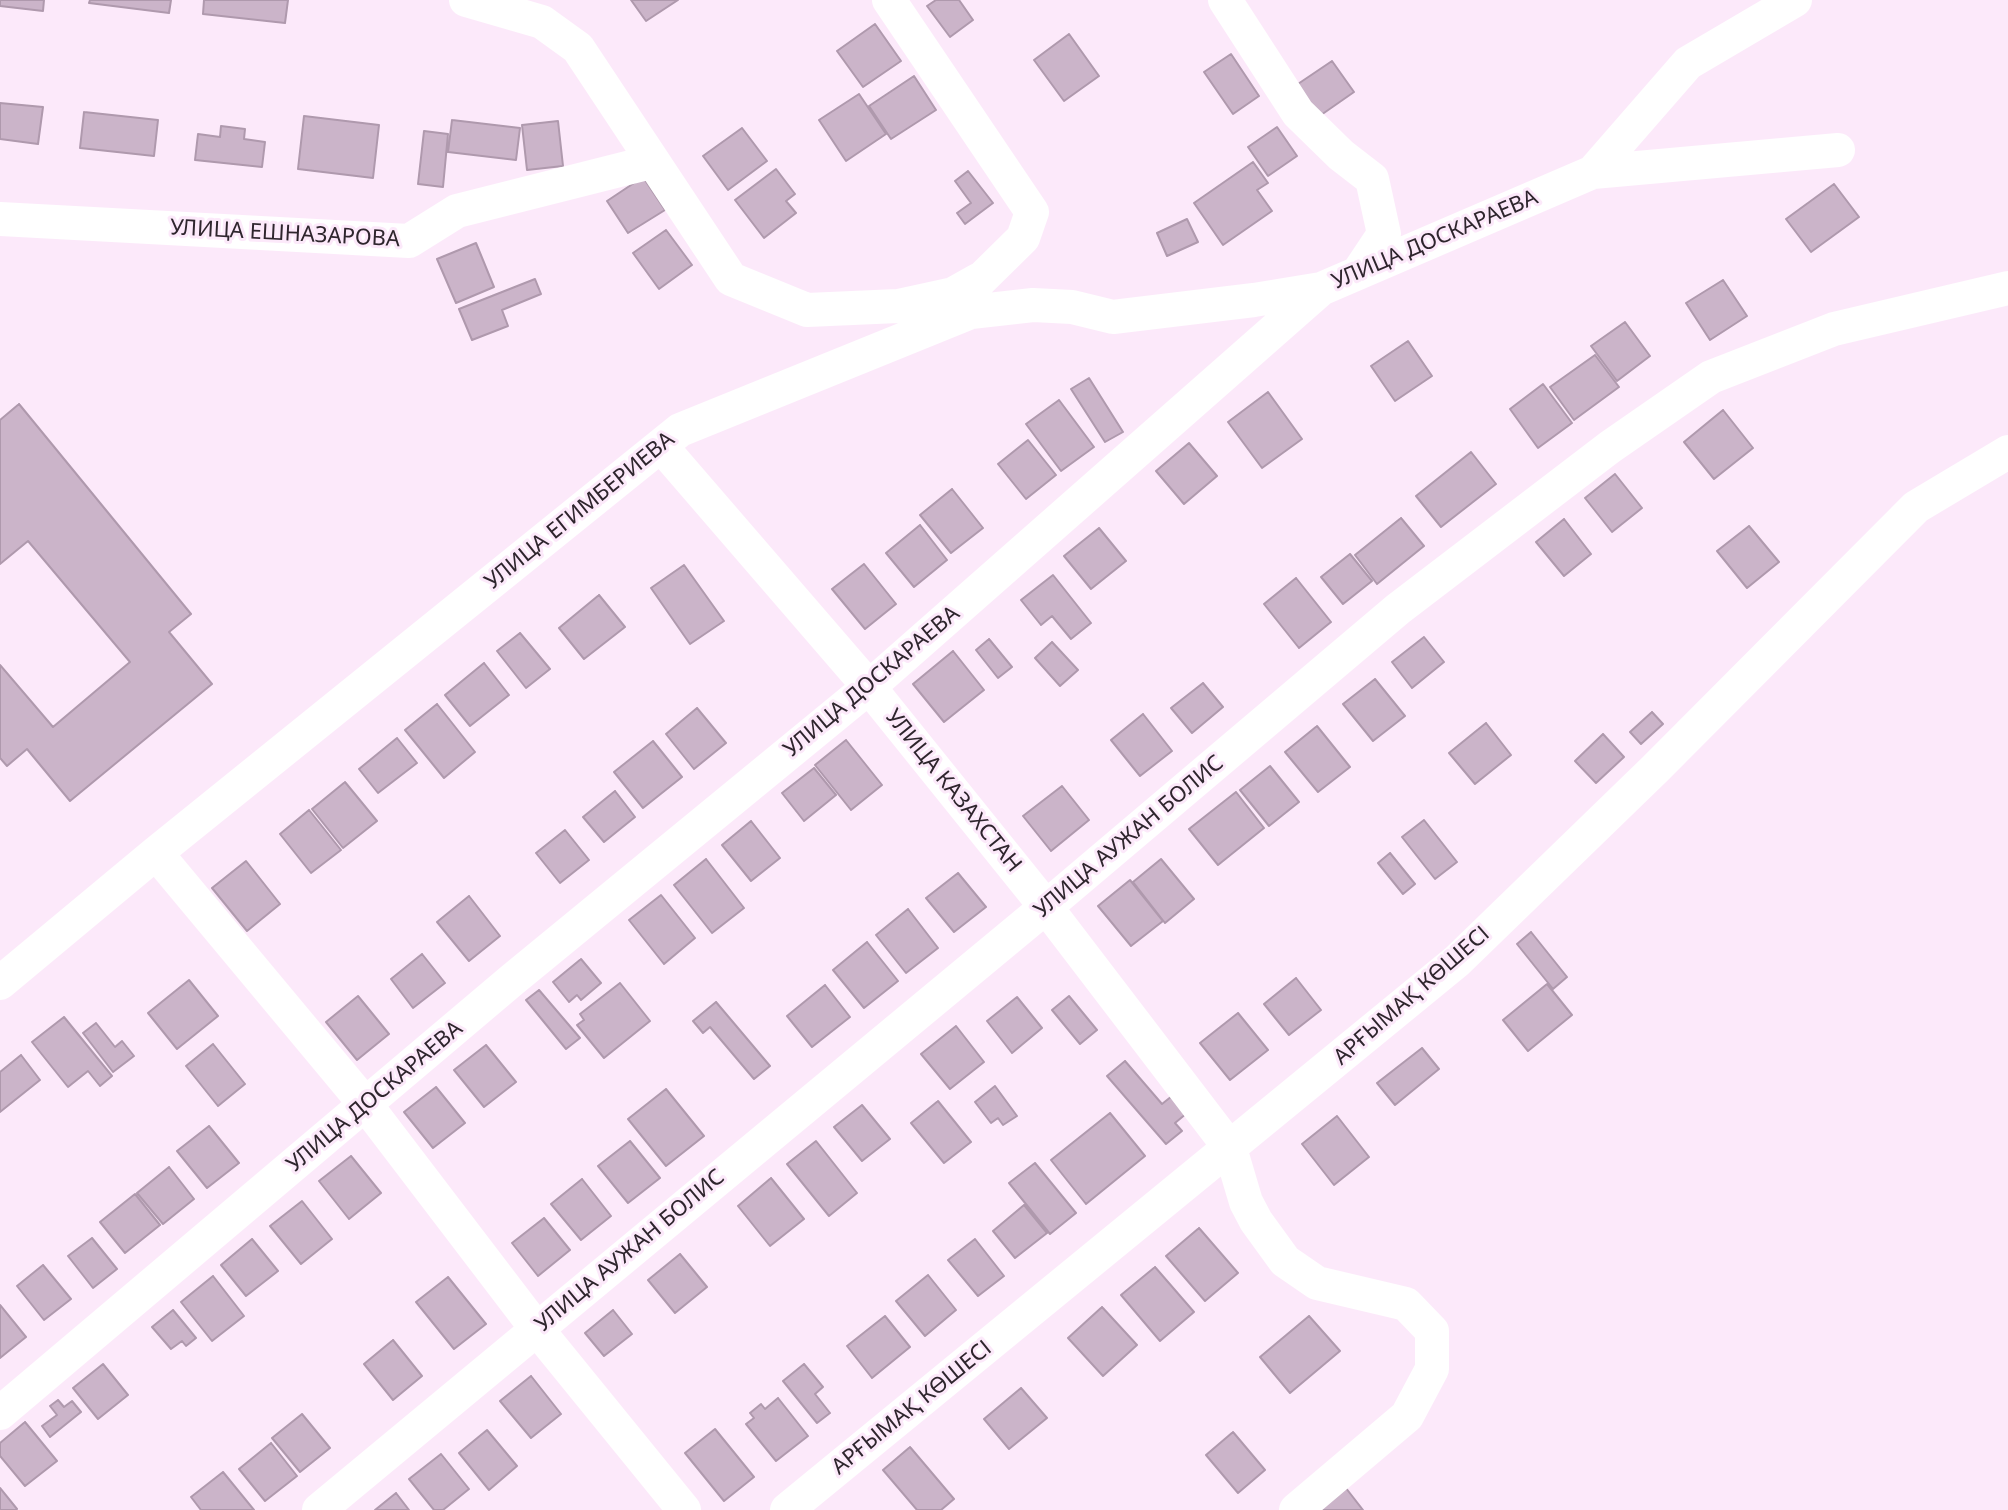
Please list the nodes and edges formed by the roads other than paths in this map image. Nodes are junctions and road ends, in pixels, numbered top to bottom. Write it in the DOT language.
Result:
graph roads {
  1 [pos="466,0"];
  2 [pos="889,0"];
  3 [pos="1225,0"];
  4 [pos="1795,0"];
  5 [pos="1838,150"];
  6 [pos="651,162"];
  7 [pos="1593,172"];
  8 [pos="0,219"];
  9 [pos="1358,273"];
  10 [pos="978,280"];
  11 [pos="2008,288"];
  12 [pos="1321,289"];
  13 [pos="934,327"];
  14 [pos="661,446"];
  15 [pos="2008,452"];
  16 [pos="869,687"];
  17 [pos="156,853"];
  18 [pos="1046,907"];
  19 [pos="0,983"];
  20 [pos="366,1105"];
  21 [pos="1230,1148"];
  22 [pos="536,1328"];
  23 [pos="0,1413"];
  24 [pos="319,1510"];
  25 [pos="684,1510"];
  26 [pos="787,1510"];
  27 [pos="1296,1510"];
  1 -- 6 [label="street"];
  2 -- 10 [label="street"];
  3 -- 9 [label="street"];
  4 -- 7 [label="street"];
  5 -- 7 [label="street, УЛИЦА ДОСКАРАЕВА"];
  6 -- 8 [label="street, УЛИЦА ЕШНАЗАРОВА"];
  6 -- 10 [label="street"];
  7 -- 9 [label="street, УЛИЦА ДОСКАРАЕВА"];
  9 -- 12 [label="street, УЛИЦА ДОСКАРАЕВА"];
  10 -- 13 [label="street"];
  11 -- 18 [label="street, УЛИЦА АУЖАН БОЛИС"];
  12 -- 13 [label="street, УЛИЦА ЕГИМБЕРИЕВА"];
  12 -- 16 [label="street, УЛИЦА ДОСКАРАЕВА"];
  13 -- 14 [label="street, УЛИЦА ЕГИМБЕРИЕВА"];
  14 -- 16 [label="street, УЛИЦА КАЗАХСТАН"];
  14 -- 17 [label="street, УЛИЦА ЕГИМБЕРИЕВА"];
  15 -- 21 [label="street, АРҒЫМАҚ КӨШЕСІ"];
  16 -- 18 [label="street, УЛИЦА КАЗАХСТАН"];
  16 -- 20 [label="street, УЛИЦА ДОСКАРАЕВА"];
  17 -- 19 [label="street, УЛИЦА ЕГИМБЕРИЕВА"];
  17 -- 20 [label="street"];
  18 -- 21 [label="street, УЛИЦА КАЗАХСТАН"];
  18 -- 22 [label="street, УЛИЦА АУЖАН БОЛИС"];
  20 -- 22 [label="street"];
  20 -- 23 [label="street, УЛИЦА ДОСКАРАЕВА"];
  21 -- 26 [label="street, АРҒЫМАҚ КӨШЕСІ"];
  21 -- 27 [label="street"];
  22 -- 24 [label="street, УЛИЦА АУЖАН БОЛИС"];
  22 -- 25 [label="street"];
}
